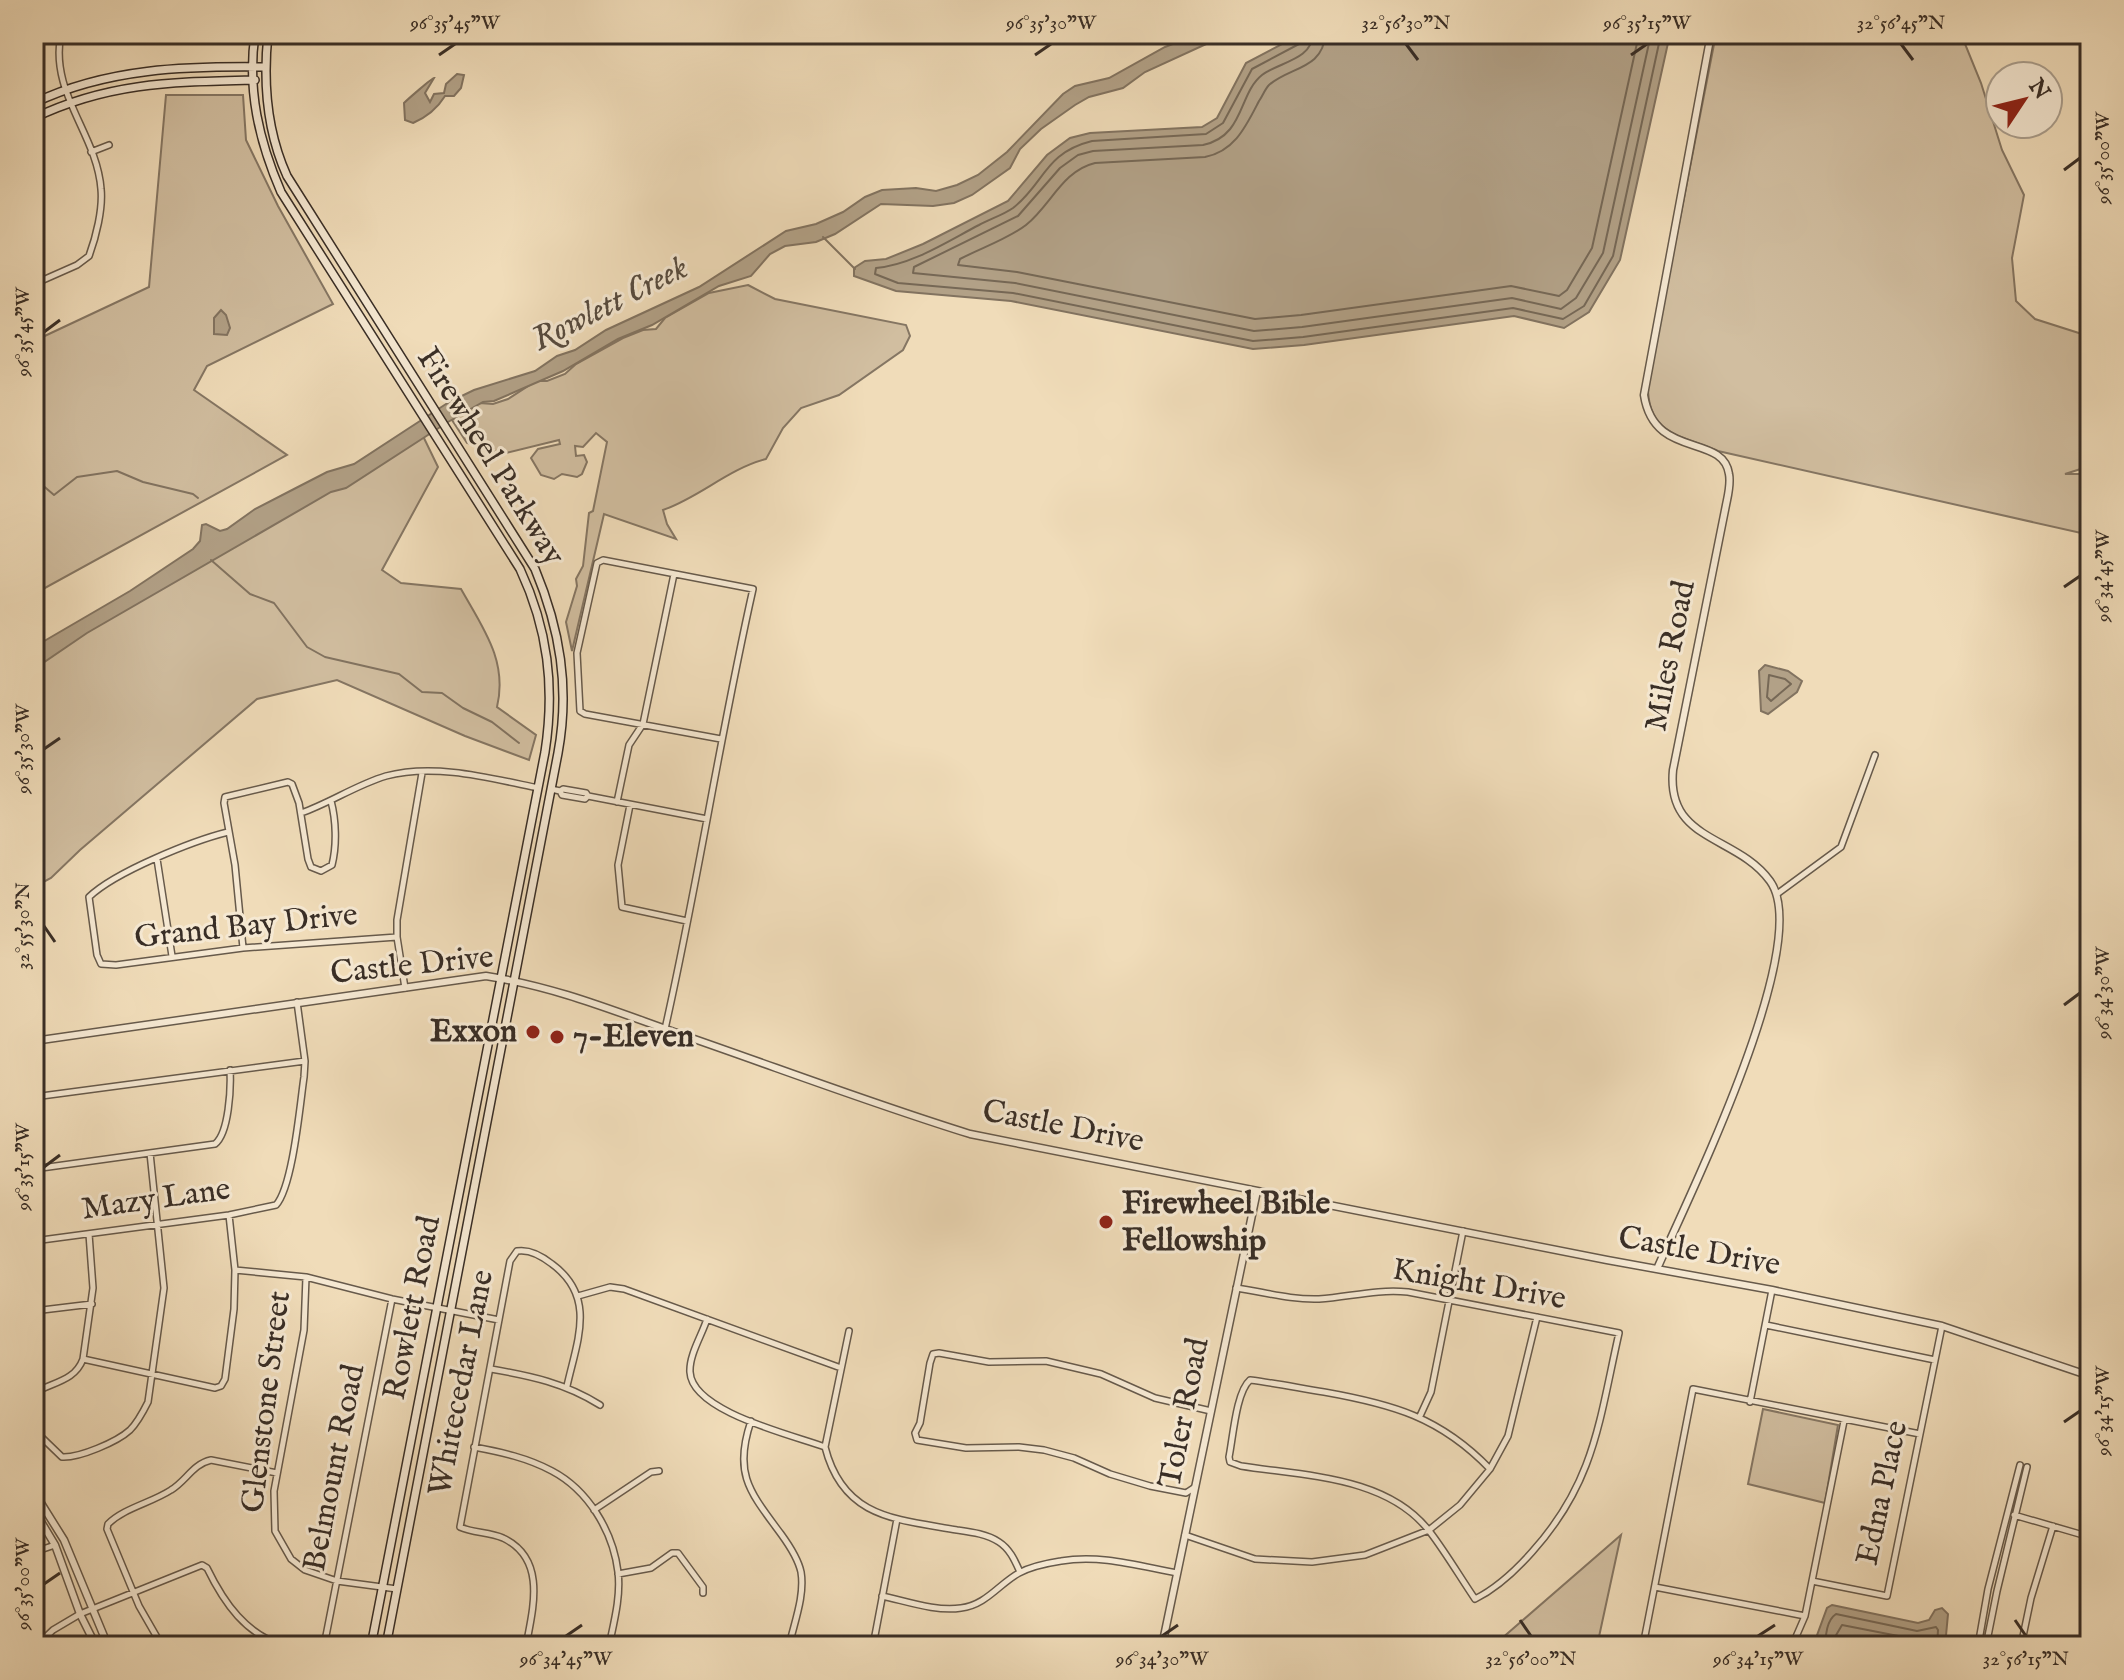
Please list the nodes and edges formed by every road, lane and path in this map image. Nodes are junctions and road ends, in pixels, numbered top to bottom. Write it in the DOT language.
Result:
graph roads {
  1 [pos="61,34"];
  2 [pos="255,34"];
  3 [pos="268,34"];
  4 [pos="1711,34"];
  5 [pos="252,67"];
  6 [pos="266,67"];
  7 [pos="265,80"];
  8 [pos="253,81"];
  9 [pos="66,90"];
  10 [pos="71,102"];
  11 [pos="34,103"];
  12 [pos="34,118"];
  13 [pos="109,145"];
  14 [pos="91,152"];
  15 [pos="34,284"];
  16 [pos="674,574"];
  17 [pos="643,724"];
  18 [pos="721,739"];
  19 [pos="1875,755"];
  20 [pos="422,773"];
  21 [pos="538,788"];
  22 [pos="556,790"];
  23 [pos="331,801"];
  24 [pos="617,802"];
  25 [pos="630,805"];
  26 [pos="301,813"];
  27 [pos="707,819"];
  28 [pos="228,832"];
  29 [pos="541,842"];
  30 [pos="157,859"];
  31 [pos="1777,894"];
  32 [pos="687,921"];
  33 [pos="397,937"];
  34 [pos="243,948"];
  35 [pos="172,956"];
  36 [pos="502,979"];
  37 [pos="513,980"];
  38 [pos="405,988"];
  39 [pos="297,1002"];
  40 [pos="665,1029"];
  41 [pos="34,1041"];
  42 [pos="305,1061"];
  43 [pos="230,1070"];
  44 [pos="34,1097"];
  45 [pos="150,1153"];
  46 [pos="34,1169"];
  47 [pos="461,1180"];
  48 [pos="475,1184"];
  49 [pos="1257,1191"];
  50 [pos="229,1215"];
  51 [pos="159,1224"];
  52 [pos="1463,1231"];
  53 [pos="89,1234"];
  54 [pos="34,1241"];
  55 [pos="1657,1269"];
  56 [pos="235,1270"];
  57 [pos="306,1277"];
  58 [pos="1235,1287"];
  59 [pos="1772,1290"];
  60 [pos="578,1296"];
  61 [pos="392,1299"];
  62 [pos="1450,1302"];
  63 [pos="93,1304"];
  64 [pos="438,1308"];
  65 [pos="34,1311"];
  66 [pos="451,1311"];
  67 [pos="1537,1317"];
  68 [pos="707,1319"];
  69 [pos="499,1320"];
  70 [pos="1766,1325"];
  71 [pos="1942,1326"];
  72 [pos="849,1331"];
  73 [pos="83,1359"];
  74 [pos="1935,1360"];
  75 [pos="842,1368"];
  76 [pos="491,1369"];
  77 [pos="153,1375"];
  78 [pos="2090,1376"];
  79 [pos="567,1386"];
  80 [pos="34,1393"];
  81 [pos="1750,1402"];
  82 [pos="600,1405"];
  83 [pos="1211,1411"];
  84 [pos="1420,1416"];
  85 [pos="751,1421"];
  86 [pos="1844,1421"];
  87 [pos="34,1430"];
  88 [pos="1920,1434"];
  89 [pos="474,1447"];
  90 [pos="825,1447"];
  91 [pos="2023,1466"];
  92 [pos="1490,1469"];
  93 [pos="659,1471"];
  94 [pos="277,1473"];
  95 [pos="1195,1487"];
  96 [pos="34,1492"];
  97 [pos="34,1510"];
  98 [pos="594,1510"];
  99 [pos="2011,1514"];
  100 [pos="897,1519"];
  101 [pos="2090,1524"];
  102 [pos="2053,1526"];
  103 [pos="1429,1530"];
  104 [pos="1185,1535"];
  105 [pos="2088,1536"];
  106 [pos="55,1545"];
  107 [pos="34,1552"];
  108 [pos="1020,1572"];
  109 [pos="1178,1573"];
  110 [pos="618,1574"];
  111 [pos="337,1581"];
  112 [pos="1812,1581"];
  113 [pos="1655,1587"];
  114 [pos="382,1588"];
  115 [pos="397,1589"];
  116 [pos="133,1592"];
  117 [pos="703,1593"];
  118 [pos="882,1596"];
  119 [pos="91,1609"];
  120 [pos="80,1614"];
  121 [pos="1805,1616"];
  122 [pos="36,1646"];
  123 [pos="96,1646"];
  124 [pos="108,1646"];
  125 [pos="162,1646"];
  126 [pos="285,1646"];
  127 [pos="324,1646"];
  128 [pos="371,1646"];
  129 [pos="386,1646"];
  130 [pos="526,1646"];
  131 [pos="609,1646"];
  132 [pos="789,1646"];
  133 [pos="873,1646"];
  134 [pos="1061,1646"];
  135 [pos="1129,1646"];
  136 [pos="1162,1646"];
  137 [pos="1643,1646"];
  138 [pos="1792,1646"];
  139 [pos="1978,1646"];
  140 [pos="1986,1646"];
  141 [pos="2021,1646"];
  1 -- 9 [label="street"];
  2 -- 5 [label="main road, Firewheel Parkway"];
  3 -- 6 [label="main road, Firewheel Parkway"];
  4 -- 31 [label="street, Miles Road"];
  5 -- 6 [label="main road"];
  5 -- 8 [label="main road, Firewheel Parkway"];
  5 -- 9 [label="main road"];
  6 -- 7 [label="main road, Firewheel Parkway"];
  7 -- 8 [label="main road"];
  7 -- 22 [label="main road, Firewheel Parkway"];
  8 -- 10 [label="main road"];
  8 -- 21 [label="main road, Firewheel Parkway"];
  9 -- 10 [label="street"];
  9 -- 11 [label="main road"];
  10 -- 12 [label="main road"];
  10 -- 14 [label="street"];
  13 -- 14 [label="street"];
  14 -- 15 [label="street"];
  16 -- 17 [label="street"];
  16 -- 17 [label="street"];
  16 -- 18 [label="street"];
  17 -- 18 [label="street"];
  17 -- 24 [label="street"];
  18 -- 27 [label="street"];
  19 -- 31 [label="street"];
  20 -- 21 [label="street"];
  20 -- 23 [label="street"];
  20 -- 33 [label="street"];
  21 -- 29 [label="main road"];
  21 -- 36 [label="main road, Firewheel Parkway"];
  22 -- 24 [label="street"];
  22 -- 29 [label="main road, Firewheel Parkway"];
  23 -- 26 [label="street"];
  23 -- 26 [label="street"];
  24 -- 25 [label="street"];
  25 -- 27 [label="street"];
  25 -- 32 [label="street"];
  26 -- 28 [label="street"];
  27 -- 32 [label="street"];
  28 -- 30 [label="street"];
  28 -- 34 [label="street"];
  29 -- 37 [label="main road, Firewheel Parkway"];
  30 -- 35 [label="street"];
  30 -- 35 [label="street, Grand Bay Drive"];
  31 -- 55 [label="street"];
  32 -- 40 [label="street"];
  33 -- 34 [label="street, Grand Bay Drive"];
  33 -- 38 [label="street"];
  34 -- 35 [label="street, Grand Bay Drive"];
  36 -- 37 [label="street, Castle Drive"];
  36 -- 38 [label="street, Castle Drive"];
  36 -- 47 [label="main road, Rowlett Road"];
  37 -- 40 [label="street, Castle Drive"];
  37 -- 48 [label="main road, Rowlett Road"];
  38 -- 39 [label="street, Castle Drive"];
  39 -- 41 [label="street, Castle Drive"];
  39 -- 42 [label="street"];
  40 -- 49 [label="street, Castle Drive"];
  42 -- 43 [label="street"];
  42 -- 50 [label="street, Mazy Lane"];
  43 -- 44 [label="street"];
  43 -- 45 [label="street"];
  45 -- 46 [label="street"];
  45 -- 51 [label="street"];
  47 -- 48 [label="main road"];
  47 -- 64 [label="main road, Rowlett Road"];
  48 -- 66 [label="main road, Rowlett Road"];
  49 -- 52 [label="street, Castle Drive"];
  49 -- 58 [label="street, Toler Road"];
  50 -- 51 [label="street, Mazy Lane"];
  50 -- 56 [label="street"];
  51 -- 53 [label="street, Mazy Lane"];
  51 -- 77 [label="street"];
  52 -- 55 [label="street, Castle Drive"];
  52 -- 62 [label="street"];
  53 -- 54 [label="street, Mazy Lane"];
  53 -- 63 [label="street"];
  55 -- 59 [label="street, Castle Drive"];
  56 -- 57 [label="street"];
  56 -- 77 [label="street"];
  57 -- 61 [label="street"];
  57 -- 94 [label="street, Glenstone Street"];
  58 -- 62 [label="street, Knight Drive"];
  58 -- 83 [label="street, Toler Road"];
  59 -- 70 [label="street"];
  59 -- 71 [label="street, Castle Drive"];
  60 -- 68 [label="street"];
  60 -- 69 [label="street, Whitecedar Lane"];
  60 -- 79 [label="street"];
  61 -- 64 [label="street"];
  61 -- 111 [label="street, Belmount Road"];
  62 -- 67 [label="street, Knight Drive"];
  62 -- 84 [label="street"];
  63 -- 65 [label="street"];
  63 -- 73 [label="street"];
  64 -- 66 [label="street"];
  64 -- 114 [label="main road, Rowlett Road"];
  66 -- 69 [label="street"];
  66 -- 115 [label="main road, Rowlett Road"];
  67 -- 92 [label="street"];
  67 -- 103 [label="street, Knight Drive"];
  68 -- 75 [label="street"];
  68 -- 85 [label="street"];
  69 -- 76 [label="street, Whitecedar Lane"];
  70 -- 74 [label="street"];
  70 -- 81 [label="street"];
  71 -- 74 [label="street, Edna Place"];
  71 -- 78 [label="street, Castle Drive"];
  72 -- 75 [label="street"];
  73 -- 77 [label="street"];
  73 -- 80 [label="street"];
  74 -- 88 [label="street, Edna Place"];
  75 -- 90 [label="street"];
  76 -- 79 [label="street"];
  76 -- 89 [label="street, Whitecedar Lane"];
  77 -- 87 [label="street"];
  79 -- 82 [label="street"];
  81 -- 86 [label="street"];
  81 -- 113 [label="street"];
  83 -- 95 [label="street, Toler Road"];
  83 -- 95 [label="street"];
  84 -- 92 [label="street"];
  84 -- 103 [label="street"];
  85 -- 90 [label="street"];
  85 -- 132 [label="street"];
  86 -- 88 [label="street"];
  86 -- 112 [label="street"];
  88 -- 112 [label="street, Edna Place"];
  89 -- 98 [label="street"];
  89 -- 130 [label="street, Whitecedar Lane"];
  90 -- 100 [label="street"];
  91 -- 99 [label="street"];
  92 -- 103 [label="street"];
  93 -- 98 [label="street"];
  94 -- 111 [label="street, Glenstone Street"];
  94 -- 116 [label="street"];
  95 -- 104 [label="street, Toler Road"];
  96 -- 119 [label="street"];
  97 -- 106 [label="street"];
  98 -- 110 [label="street"];
  99 -- 102 [label="street"];
  99 -- 139 [label="street"];
  99 -- 140 [label="street"];
  100 -- 108 [label="street"];
  100 -- 118 [label="street"];
  101 -- 105 [label="street"];
  102 -- 105 [label="street"];
  102 -- 141 [label="street"];
  103 -- 104 [label="street"];
  104 -- 109 [label="street, Toler Road"];
  106 -- 107 [label="street"];
  106 -- 120 [label="street"];
  108 -- 109 [label="street"];
  108 -- 118 [label="street"];
  109 -- 136 [label="street, Toler Road"];
  110 -- 117 [label="street"];
  110 -- 131 [label="street"];
  111 -- 114 [label="street, Glenstone Street"];
  111 -- 127 [label="street, Belmount Road"];
  112 -- 121 [label="street"];
  113 -- 121 [label="street"];
  113 -- 137 [label="street"];
  114 -- 115 [label="street, Glenstone Street"];
  114 -- 128 [label="main road, Rowlett Road"];
  115 -- 129 [label="main road, Rowlett Road"];
  116 -- 119 [label="street"];
  116 -- 125 [label="street"];
  116 -- 126 [label="street"];
  118 -- 133 [label="street"];
  119 -- 120 [label="street"];
  119 -- 124 [label="street"];
  120 -- 122 [label="street"];
  120 -- 123 [label="street"];
  121 -- 138 [label="street"];
  134 -- 135 [label="street"];
}
